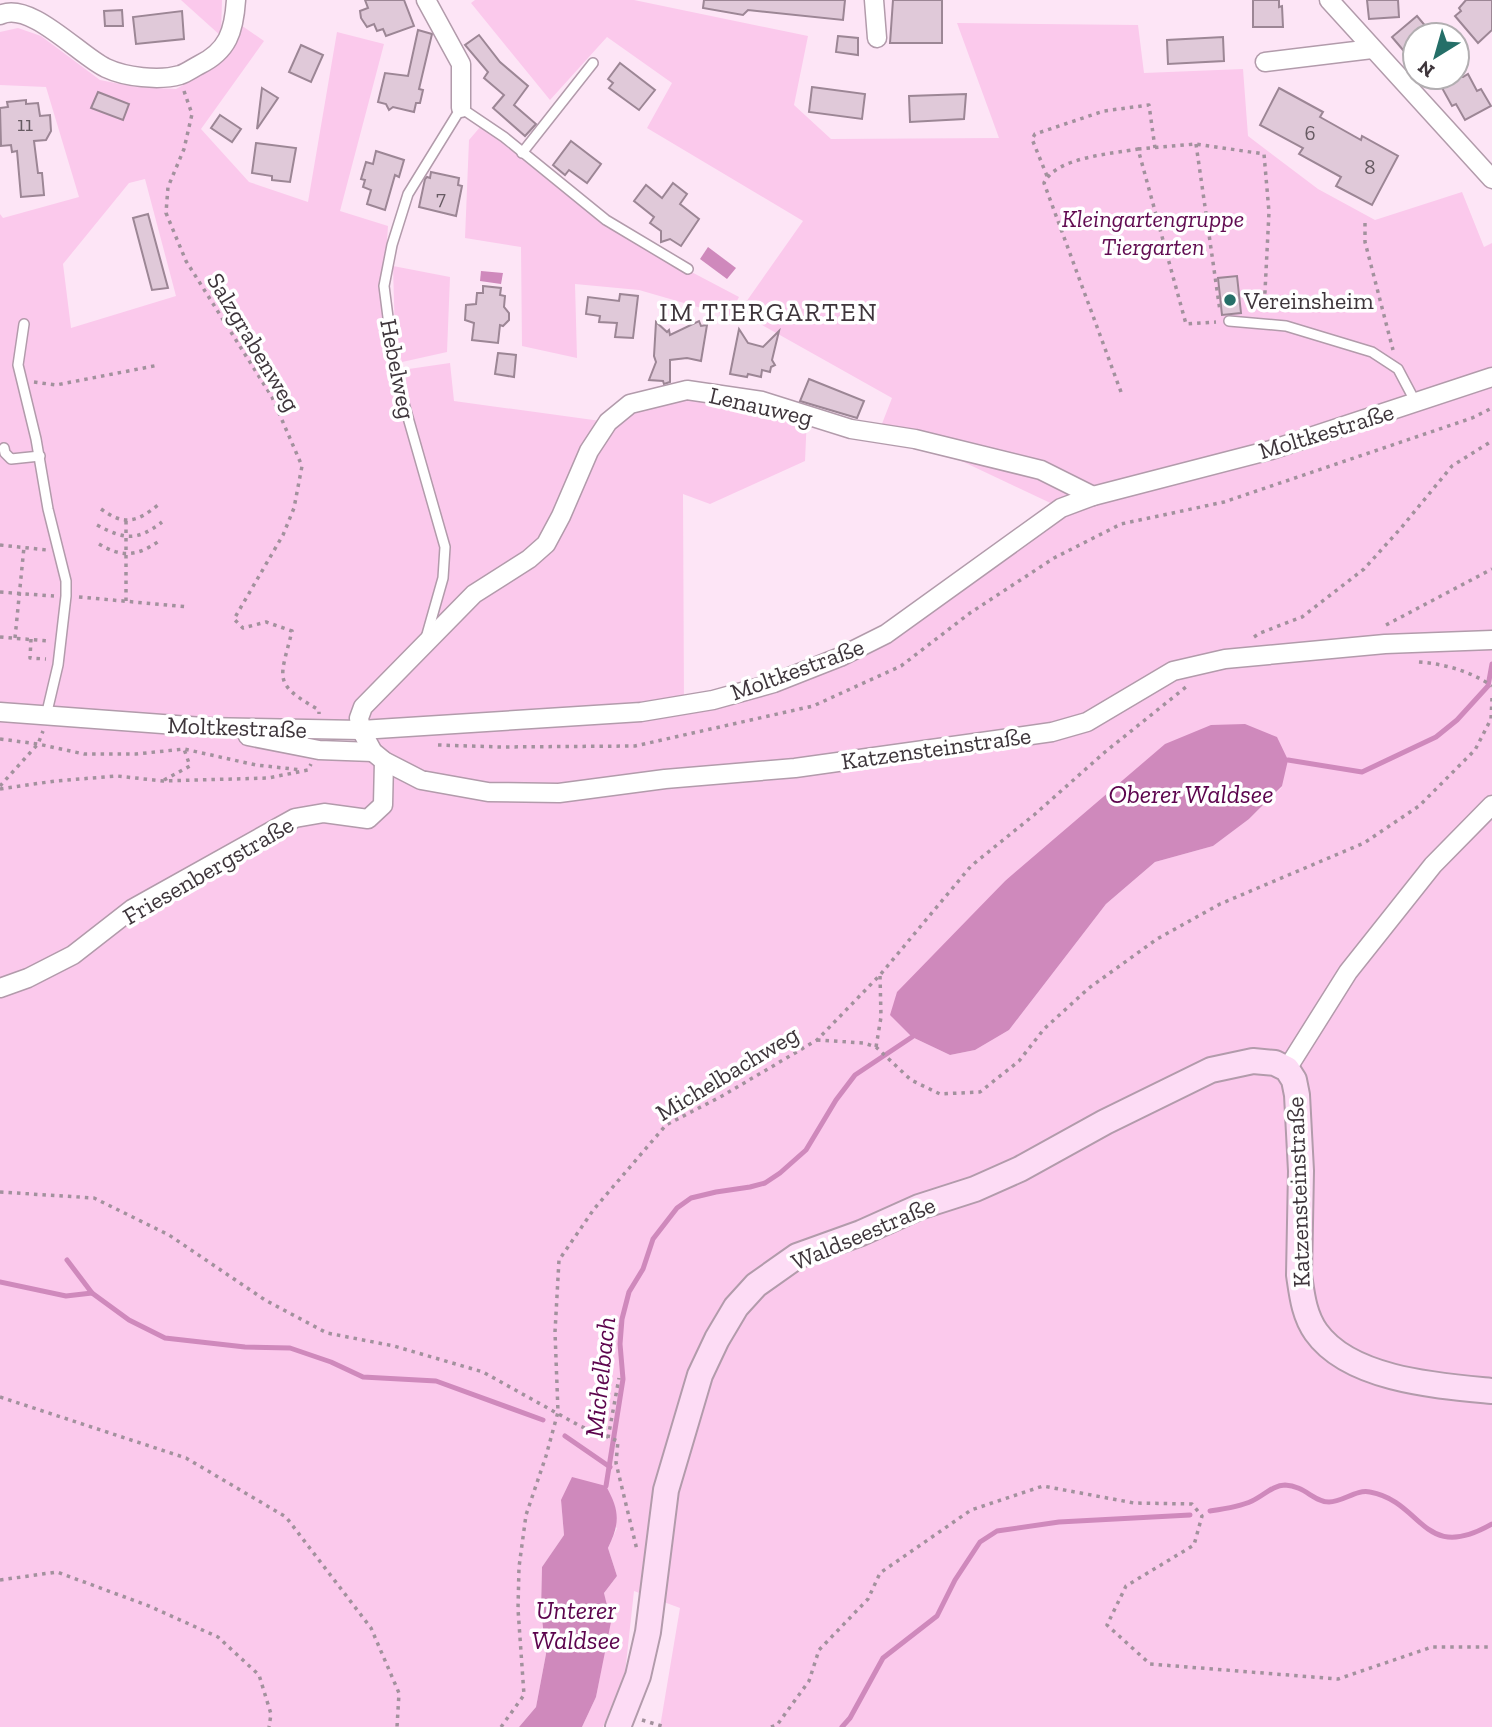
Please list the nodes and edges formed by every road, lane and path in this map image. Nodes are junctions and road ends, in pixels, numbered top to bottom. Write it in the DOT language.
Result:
graph roads {
  1 [pos="236,0"];
  2 [pos="426,0"];
  3 [pos="874,0"];
  4 [pos="1329,0"];
  5 [pos="0,15"];
  6 [pos="877,38"];
  7 [pos="1372,49"];
  8 [pos="593,62"];
  9 [pos="1265,62"];
  10 [pos="179,75"];
  11 [pos="461,108"];
  12 [pos="1196,144"];
  13 [pos="1155,148"];
  14 [pos="1138,149"];
  15 [pos="522,153"];
  16 [pos="1047,176"];
  17 [pos="1492,179"];
  18 [pos="1365,223"];
  19 [pos="688,269"];
  20 [pos="1228,321"];
  21 [pos="1264,323"];
  22 [pos="24,324"];
  23 [pos="159,365"];
  24 [pos="1398,369"];
  25 [pos="1492,377"];
  26 [pos="22,381"];
  27 [pos="1121,391"];
  28 [pos="1416,403"];
  29 [pos="1492,441"];
  30 [pos="4,448"];
  31 [pos="40,456"];
  32 [pos="1093,496"];
  33 [pos="158,505"];
  34 [pos="101,509"];
  35 [pos="126,520"];
  36 [pos="162,522"];
  37 [pos="97,525"];
  38 [pos="127,537"];
  39 [pos="159,541"];
  40 [pos="99,544"];
  41 [pos="0,545"];
  42 [pos="24,547"];
  43 [pos="58,551"];
  44 [pos="127,554"];
  45 [pos="1492,569"];
  46 [pos="0,592"];
  47 [pos="19,594"];
  48 [pos="474,594"];
  49 [pos="66,596"];
  50 [pos="126,601"];
  51 [pos="189,607"];
  52 [pos="0,637"];
  53 [pos="15,638"];
  54 [pos="31,639"];
  55 [pos="1252,639"];
  56 [pos="1492,640"];
  57 [pos="61,642"];
  58 [pos="425,642"];
  59 [pos="1385,644"];
  60 [pos="59,660"];
  61 [pos="1415,662"];
  62 [pos="1492,686"];
  63 [pos="1185,688"];
  64 [pos="1492,698"];
  65 [pos="319,710"];
  66 [pos="0,712"];
  67 [pos="45,722"];
  68 [pos="203,727"];
  69 [pos="361,730"];
  70 [pos="0,739"];
  71 [pos="38,744"];
  72 [pos="184,749"];
  73 [pos="319,750"];
  74 [pos="379,757"];
  75 [pos="308,770"];
  76 [pos="163,781"];
  77 [pos="0,788"];
  78 [pos="1492,805"];
  79 [pos="880,975"];
  80 [pos="0,988"];
  81 [pos="817,1040"];
  82 [pos="876,1047"];
  83 [pos="1287,1069"];
  84 [pos="0,1192"];
  85 [pos="618,1378"];
  86 [pos="1492,1391"];
  87 [pos="0,1397"];
  88 [pos="558,1412"];
  89 [pos="609,1438"];
  90 [pos="638,1556"];
  91 [pos="0,1580"];
  92 [pos="1492,1647"];
  93 [pos="269,1727"];
  94 [pos="397,1727"];
  95 [pos="501,1727"];
  96 [pos="618,1727"];
  97 [pos="771,1727"];
  1 -- 10 [label="street"];
  2 -- 11 [label="street"];
  3 -- 6 [label="street"];
  4 -- 7 [label="street"];
  5 -- 10 [label="street"];
  7 -- 9 [label="street"];
  7 -- 17 [label="street"];
  8 -- 15 [label="lane"];
  10 -- 65 [label="path, Salzgrabenweg"];
  11 -- 15 [label="lane"];
  11 -- 58 [label="lane, Hebelweg"];
  12 -- 13 [label="path"];
  12 -- 14 [label="path"];
  12 -- 21 [label="path"];
  13 -- 14 [label="path"];
  13 -- 16 [label="path"];
  14 -- 16 [label="path"];
  15 -- 19 [label="lane"];
  16 -- 27 [label="path"];
  18 -- 24 [label="path"];
  20 -- 21 [label="lane"];
  21 -- 24 [label="lane"];
  22 -- 26 [label="lane"];
  23 -- 26 [label="path"];
  24 -- 28 [label="lane"];
  25 -- 28 [label="street, Moltkestraße"];
  26 -- 31 [label="lane"];
  28 -- 32 [label="street, Moltkestraße"];
  29 -- 55 [label="path"];
  30 -- 31 [label="lane"];
  31 -- 43 [label="lane"];
  32 -- 48 [label="street, Lenauweg"];
  32 -- 69 [label="street, Moltkestraße"];
  33 -- 35 [label="path"];
  34 -- 35 [label="path"];
  35 -- 38 [label="path"];
  36 -- 38 [label="path"];
  37 -- 38 [label="path"];
  38 -- 44 [label="path"];
  39 -- 44 [label="path"];
  40 -- 44 [label="path"];
  41 -- 42 [label="path"];
  42 -- 43 [label="path"];
  42 -- 47 [label="path"];
  43 -- 49 [label="lane"];
  44 -- 50 [label="path"];
  45 -- 59 [label="path"];
  46 -- 47 [label="path"];
  47 -- 49 [label="path"];
  47 -- 53 [label="path"];
  48 -- 58 [label="street, Hebelweg"];
  49 -- 50 [label="path"];
  49 -- 57 [label="lane"];
  50 -- 51 [label="path"];
  52 -- 53 [label="path"];
  53 -- 54 [label="path"];
  54 -- 57 [label="path"];
  54 -- 60 [label="path"];
  56 -- 59 [label="street, Katzensteinstraße"];
  57 -- 60 [label="lane"];
  58 -- 69 [label="street, Hebelweg"];
  59 -- 74 [label="street, Katzensteinstraße"];
  60 -- 67 [label="lane"];
  61 -- 62 [label="path"];
  63 -- 79 [label="path, Michelbachweg"];
  64 -- 82 [label="path"];
  66 -- 67 [label="street, Moltkestraße"];
  67 -- 68 [label="street, Moltkestraße"];
  67 -- 71 [label="path"];
  68 -- 69 [label="street, Moltkestraße"];
  68 -- 73 [label="street, Katzensteinstraße"];
  69 -- 74 [label="street"];
  70 -- 71 [label="path"];
  71 -- 72 [label="path"];
  71 -- 77 [label="path"];
  72 -- 75 [label="path"];
  72 -- 76 [label="path"];
  73 -- 74 [label="street, Katzensteinstraße"];
  73 -- 75 [label="path"];
  74 -- 80 [label="street, Friesenbergstraße"];
  75 -- 76 [label="path"];
  76 -- 77 [label="path"];
  78 -- 83 [label="street, Katzensteinstraße"];
  79 -- 81 [label="path, Michelbachweg"];
  79 -- 82 [label="path"];
  81 -- 82 [label="path"];
  81 -- 88 [label="path, Michelbachweg"];
  83 -- 86 [label="street, Katzensteinstraße"];
  83 -- 96 [label="street, Waldseestraße"];
  84 -- 88 [label="path"];
  85 -- 89 [label="path"];
  87 -- 94 [label="path"];
  88 -- 89 [label="path"];
  88 -- 95 [label="path, Michelbachweg"];
  89 -- 90 [label="path"];
  91 -- 93 [label="path"];
  92 -- 97 [label="path"];
}
